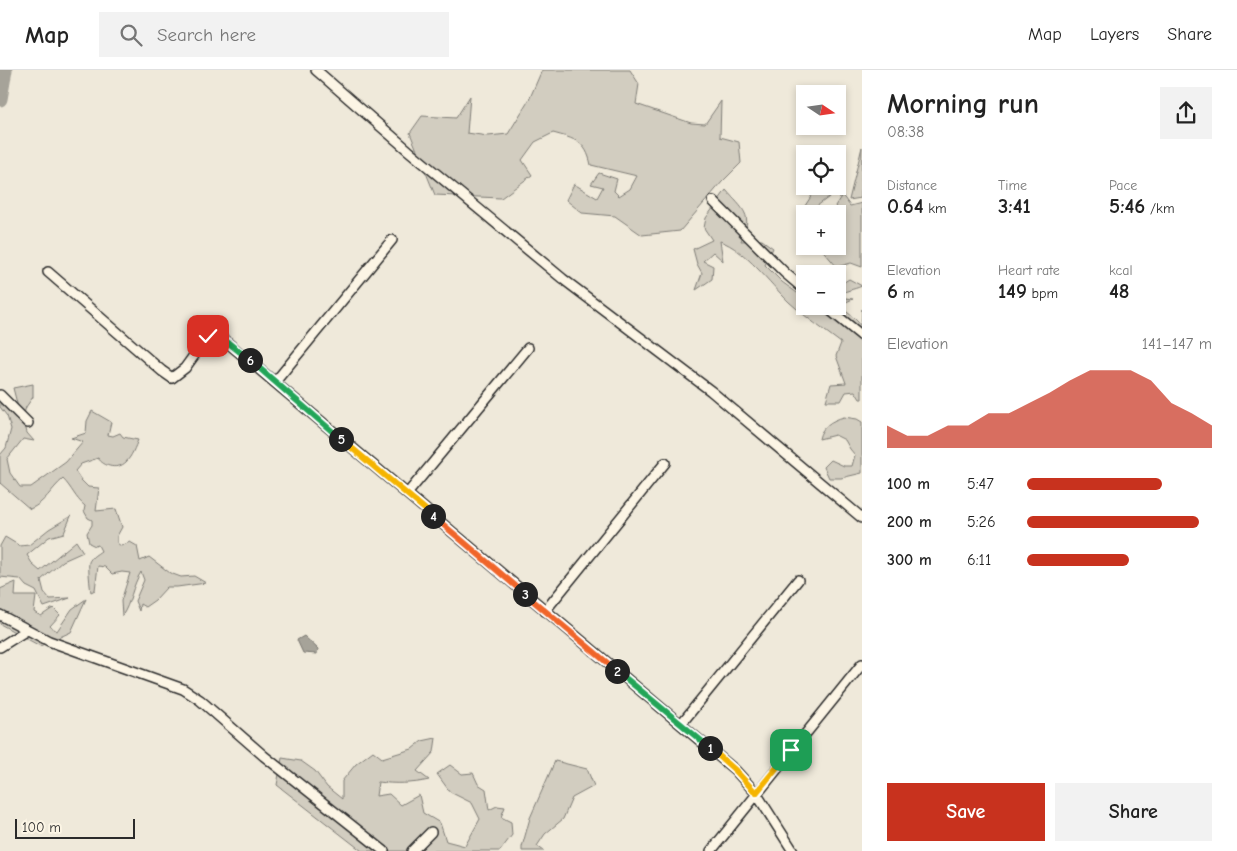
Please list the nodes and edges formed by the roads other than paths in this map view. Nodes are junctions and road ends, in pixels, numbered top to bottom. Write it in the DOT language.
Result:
graph roads {
  1 [pos="316,70"];
  2 [pos="713,201"];
  3 [pos="392,240"];
  4 [pos="48,272"];
  5 [pos="796,282"];
  6 [pos="836,315"];
  7 [pos="862,336"];
  8 [pos="528,348"];
  9 [pos="275,382"];
  10 [pos="0,394"];
  11 [pos="28,424"];
  12 [pos="665,463"];
  13 [pos="407,494"];
  14 [pos="862,518"];
  15 [pos="798,580"];
  16 [pos="545,611"];
  17 [pos="0,615"];
  18 [pos="27,630"];
  19 [pos="0,647"];
  20 [pos="862,664"];
  21 [pos="681,724"];
  22 [pos="756,793"];
  23 [pos="431,832"];
  24 [pos="384,851"];
  25 [pos="412,851"];
  26 [pos="711,851"];
  27 [pos="793,851"];
  1 -- 14 [label="street"];
  2 -- 5 [label="street"];
  3 -- 9 [label="street"];
  4 -- 9 [label="street"];
  6 -- 7 [label="street"];
  8 -- 13 [label="street"];
  9 -- 13 [label="street"];
  10 -- 11 [label="street"];
  12 -- 16 [label="street"];
  13 -- 16 [label="street"];
  15 -- 21 [label="street"];
  16 -- 21 [label="street"];
  17 -- 18 [label="street"];
  18 -- 19 [label="street"];
  18 -- 24 [label="street"];
  20 -- 22 [label="street"];
  21 -- 22 [label="street"];
  22 -- 26 [label="street"];
  22 -- 27 [label="street"];
  23 -- 25 [label="street"];
}
